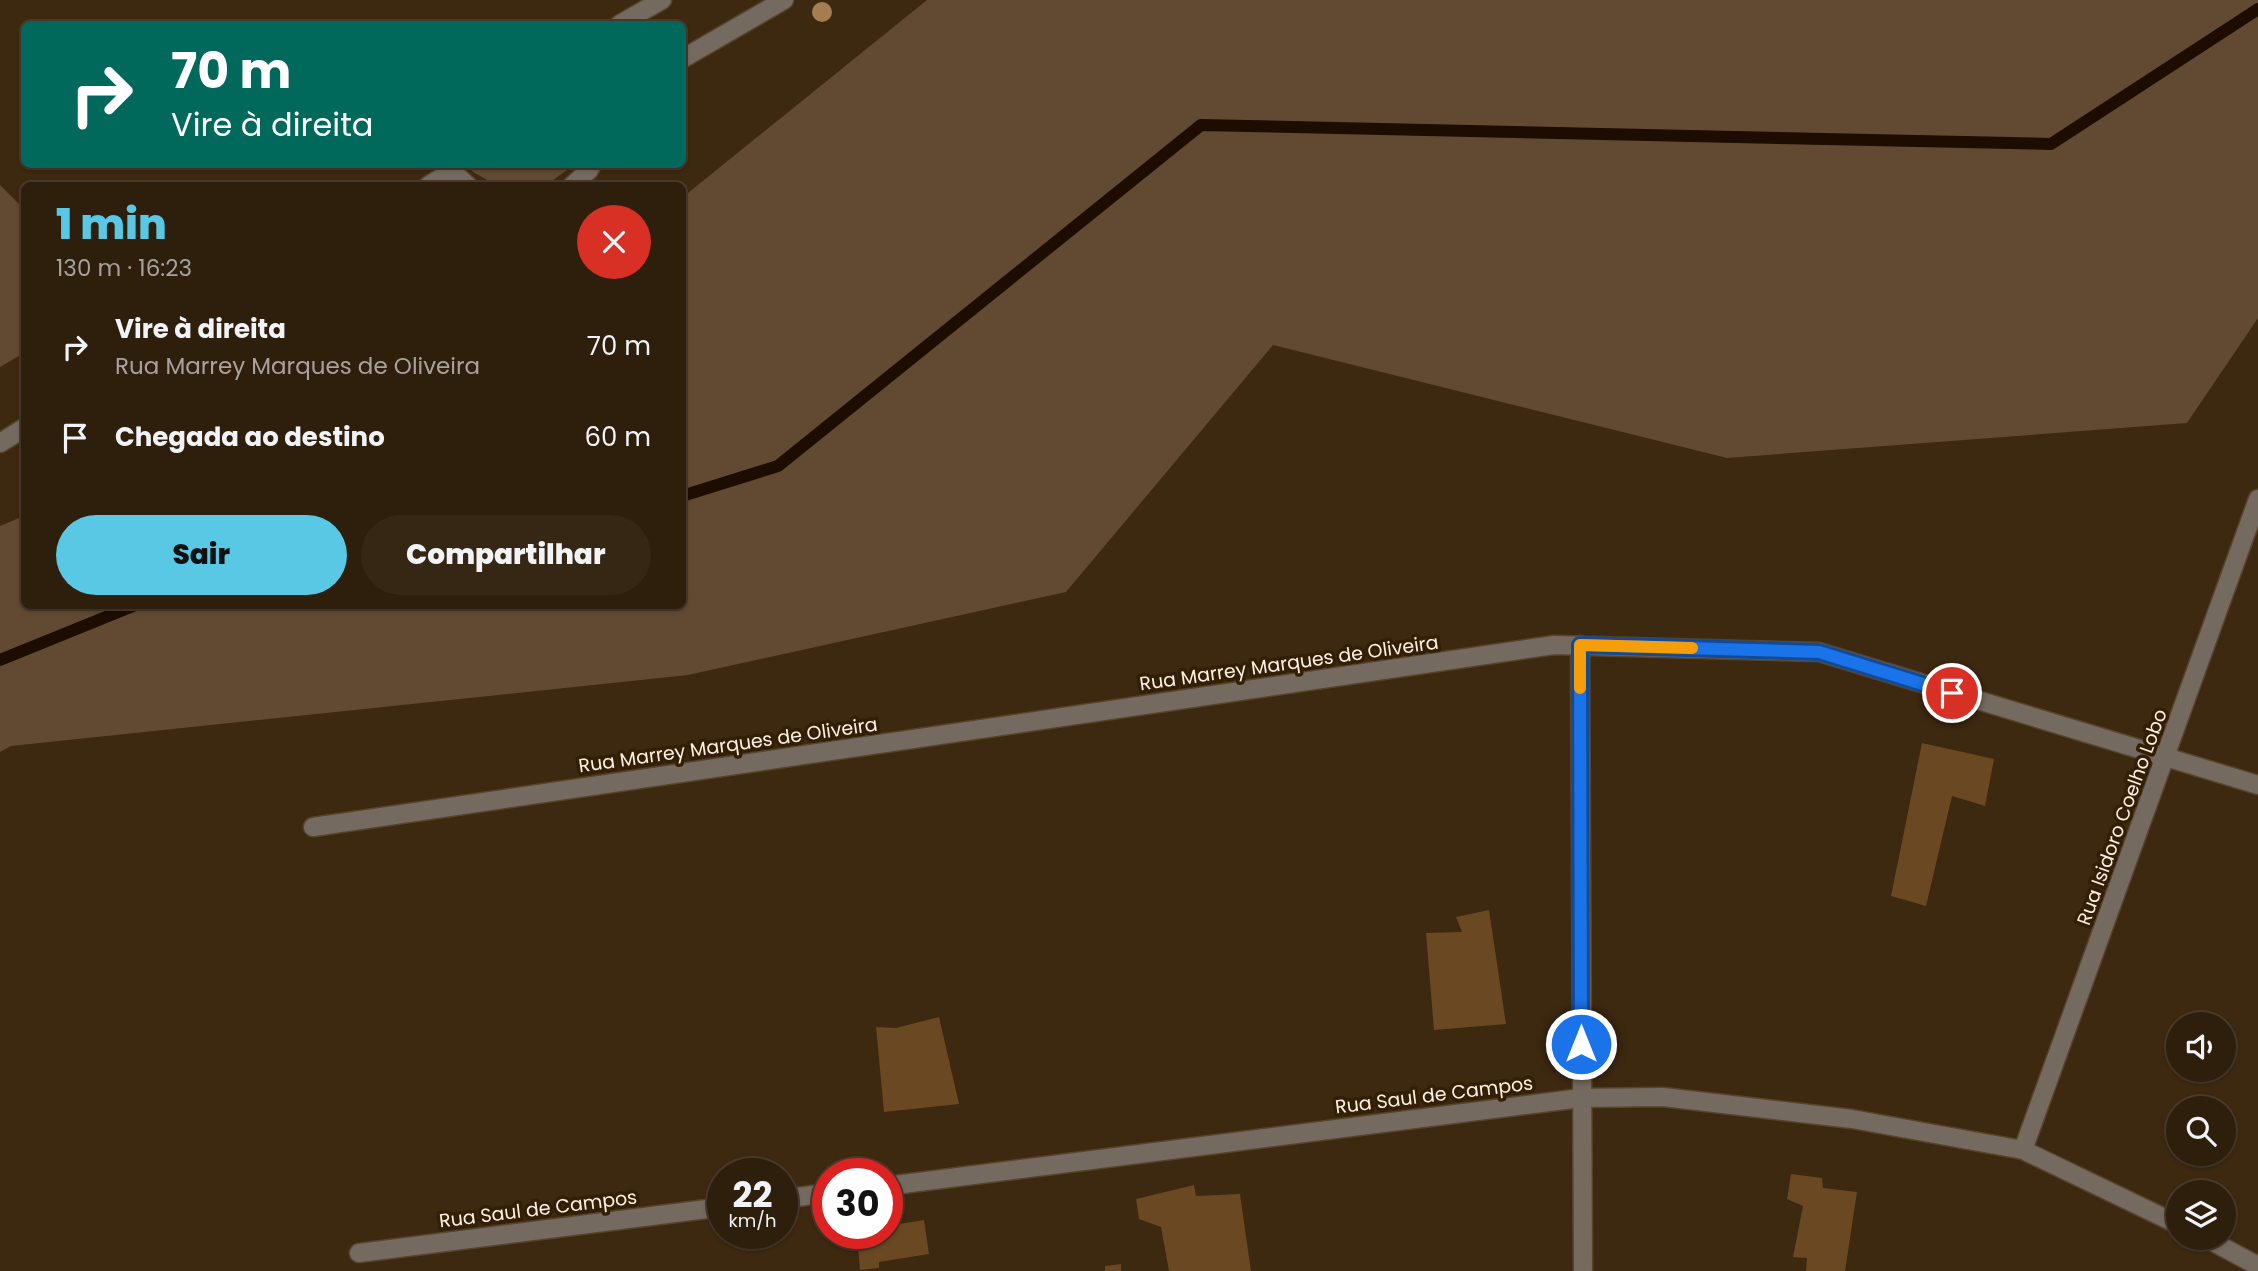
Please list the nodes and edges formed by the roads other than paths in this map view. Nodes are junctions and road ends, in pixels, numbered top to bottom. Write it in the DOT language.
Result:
graph roads {
  1 [pos="662,0"];
  2 [pos="784,0"];
  3 [pos="625,21"];
  4 [pos="686,57"];
  5 [pos="450,168"];
  6 [pos="588,168"];
  7 [pos="433,182"];
  8 [pos="464,182"];
  9 [pos="576,182"];
  10 [pos="21,430"];
  11 [pos="0,443"];
  12 [pos="2258,499"];
  13 [pos="1580,645"];
  14 [pos="2166,758"];
  15 [pos="2258,785"];
  16 [pos="313,827"];
  17 [pos="1581,1098"];
  18 [pos="2023,1150"];
  19 [pos="903,1184"];
  20 [pos="707,1208"];
  21 [pos="2166,1219"];
  22 [pos="2228,1250"];
  23 [pos="359,1253"];
  24 [pos="2258,1266"];
  25 [pos="1583,1271"];
  1 -- 3 [label="street"];
  2 -- 4 [label="street"];
  5 -- 7 [label="street"];
  5 -- 8 [label="street"];
  6 -- 9 [label="street"];
  10 -- 11 [label="street"];
  12 -- 14 [label="street, Rua Isidoro Coelho Lobo"];
  13 -- 14 [label="street, Rua Marrey Marques de Oliveira"];
  13 -- 16 [label="street, Rua Marrey Marques de Oliveira"];
  13 -- 17 [label="street"];
  14 -- 15 [label="street, Rua Marrey Marques de Oliveira"];
  14 -- 18 [label="street, Rua Isidoro Coelho Lobo"];
  17 -- 18 [label="street, Rua Saul de Campos"];
  17 -- 19 [label="street, Rua Saul de Campos"];
  17 -- 25 [label="street"];
  18 -- 21 [label="street, Rua Saul de Campos"];
  20 -- 23 [label="street, Rua Saul de Campos"];
  22 -- 24 [label="street"];
}
